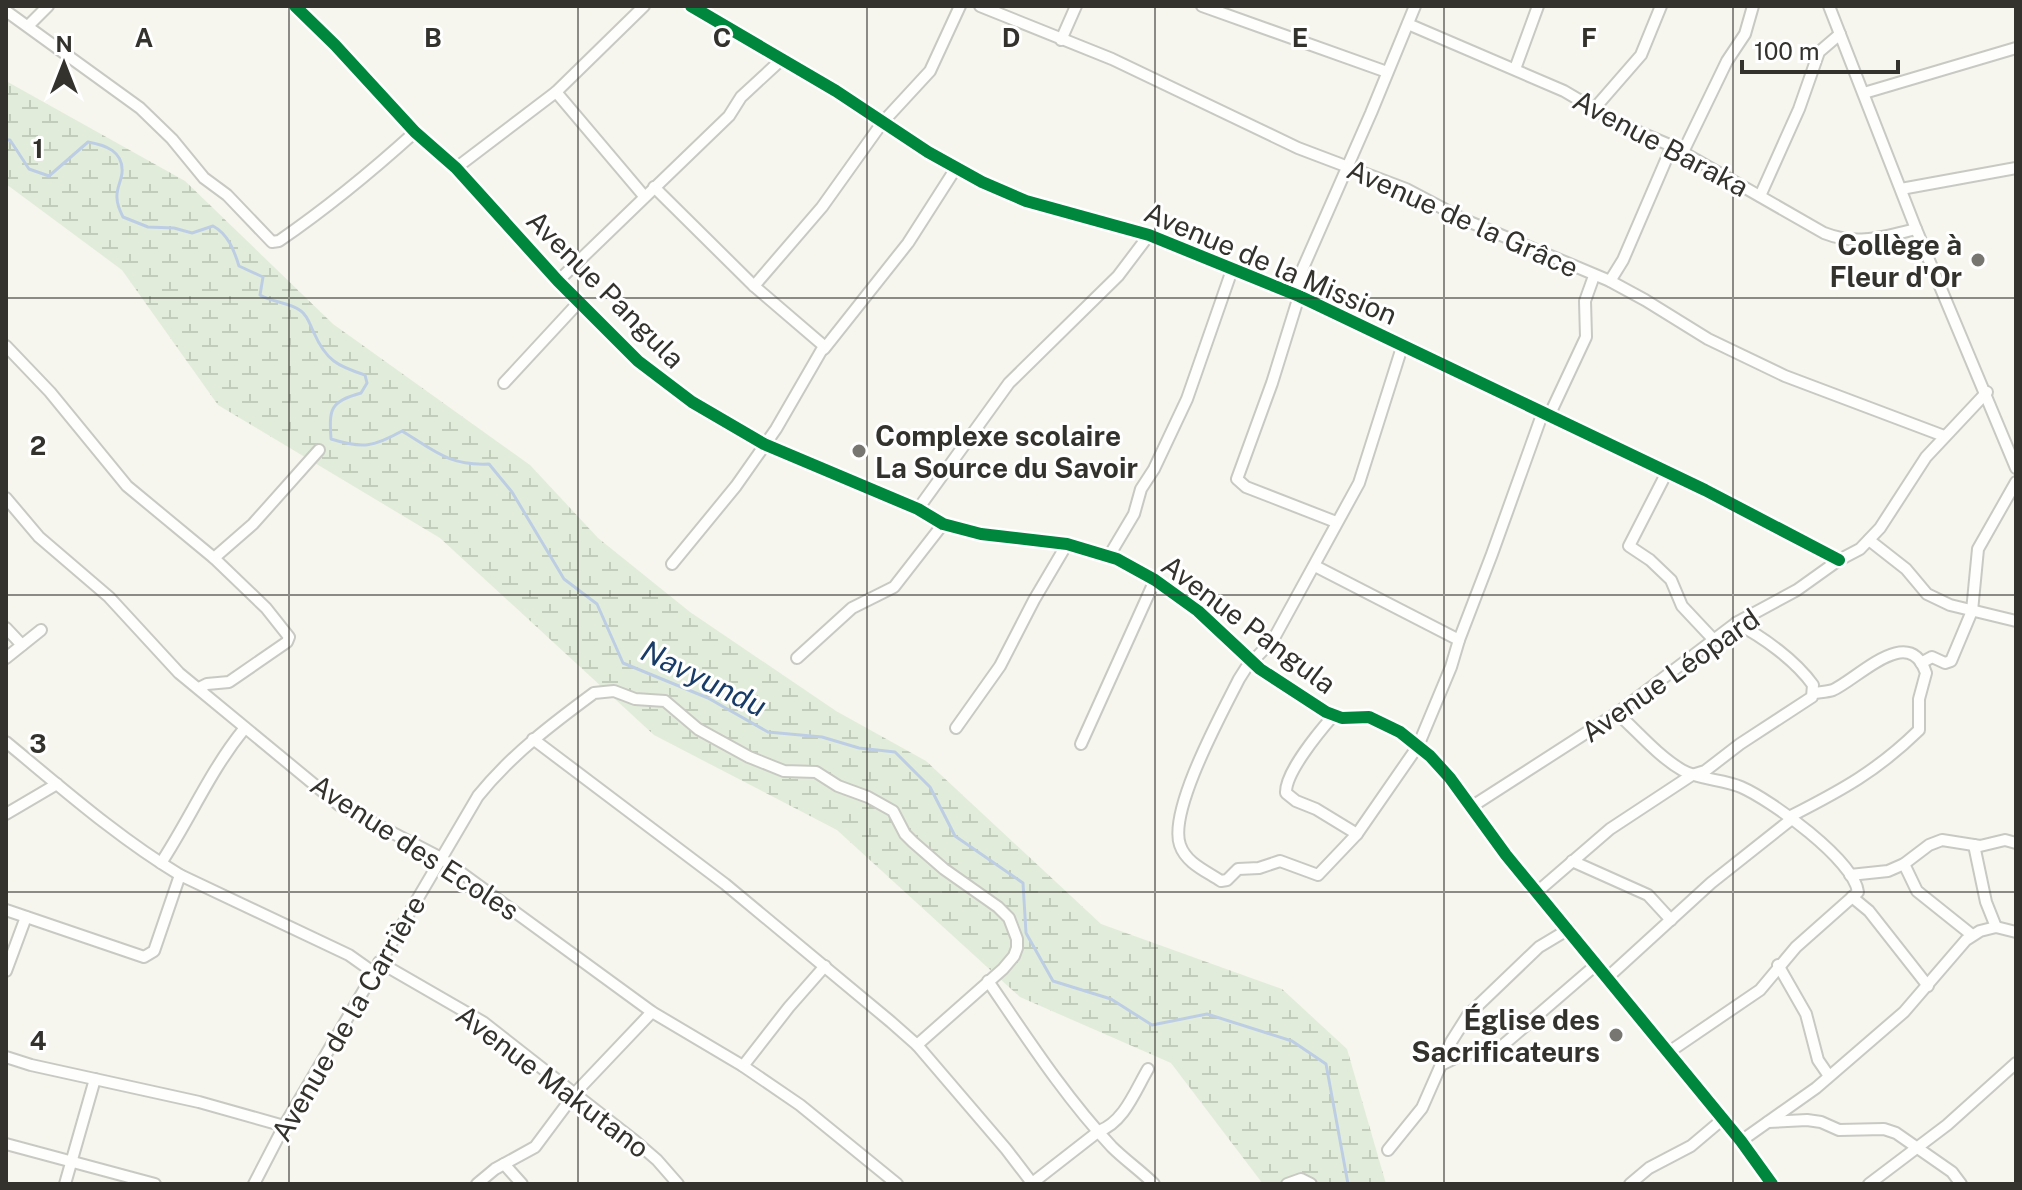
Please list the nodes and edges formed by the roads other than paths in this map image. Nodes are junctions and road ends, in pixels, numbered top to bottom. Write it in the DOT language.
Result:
graph roads {
  1 [pos="48,6"];
  2 [pos="295,6"];
  3 [pos="644,6"];
  4 [pos="691,6"];
  5 [pos="960,6"];
  6 [pos="980,6"];
  7 [pos="1076,6"];
  8 [pos="1202,6"];
  9 [pos="1415,6"];
  10 [pos="1538,6"];
  11 [pos="1661,6"];
  12 [pos="1753,6"];
  13 [pos="1829,6"];
  14 [pos="6,11"];
  15 [pos="1408,24"];
  16 [pos="28,26"];
  17 [pos="1840,34"];
  18 [pos="1061,40"];
  19 [pos="2016,48"];
  20 [pos="781,60"];
  21 [pos="1515,69"];
  22 [pos="1387,72"];
  23 [pos="556,92"];
  24 [pos="1864,93"];
  25 [pos="1594,109"];
  26 [pos="882,123"];
  27 [pos="415,132"];
  28 [pos="1672,146"];
  29 [pos="1683,152"];
  30 [pos="1348,166"];
  31 [pos="456,168"];
  32 [pos="956,168"];
  33 [pos="2016,168"];
  34 [pos="654,187"];
  35 [pos="1901,189"];
  36 [pos="644,196"];
  37 [pos="1760,196"];
  38 [pos="1916,229"];
  39 [pos="1149,235"];
  40 [pos="1232,270"];
  41 [pos="1594,276"];
  42 [pos="558,281"];
  43 [pos="1610,281"];
  44 [pos="754,286"];
  45 [pos="1299,296"];
  46 [pos="579,302"];
  47 [pos="1403,344"];
  48 [pos="6,346"];
  49 [pos="824,349"];
  50 [pos="504,383"];
  51 [pos="1987,392"];
  52 [pos="1546,414"];
  53 [pos="1944,436"];
  54 [pos="764,444"];
  55 [pos="319,450"];
  56 [pos="2015,461"];
  57 [pos="1667,472"];
  58 [pos="2016,482"];
  59 [pos="6,498"];
  60 [pos="918,509"];
  61 [pos="1336,522"];
  62 [pos="943,524"];
  63 [pos="1869,540"];
  64 [pos="1067,544"];
  65 [pos="1109,556"];
  66 [pos="214,558"];
  67 [pos="1839,560"];
  68 [pos="672,564"];
  69 [pos="1315,566"];
  70 [pos="1155,580"];
  71 [pos="1972,611"];
  72 [pos="2016,621"];
  73 [pos="1736,623"];
  74 [pos="6,628"];
  75 [pos="41,630"];
  76 [pos="1713,639"];
  77 [pos="1459,640"];
  78 [pos="22,645"];
  79 [pos="6,658"];
  80 [pos="797,658"];
  81 [pos="1251,662"];
  82 [pos="1921,663"];
  83 [pos="199,688"];
  84 [pos="1814,693"];
  85 [pos="1617,713"];
  86 [pos="1333,716"];
  87 [pos="956,728"];
  88 [pos="244,729"];
  89 [pos="533,739"];
  90 [pos="6,742"];
  91 [pos="1081,744"];
  92 [pos="1418,746"];
  93 [pos="1692,775"];
  94 [pos="57,784"];
  95 [pos="1471,807"];
  96 [pos="6,814"];
  97 [pos="1792,817"];
  98 [pos="1357,834"];
  99 [pos="2016,843"];
  100 [pos="1974,845"];
  101 [pos="441,858"];
  102 [pos="1572,861"];
  103 [pos="161,863"];
  104 [pos="1904,864"];
  105 [pos="180,875"];
  106 [pos="1850,875"];
  107 [pos="1537,892"];
  108 [pos="1852,897"];
  109 [pos="6,910"];
  110 [pos="26,917"];
  111 [pos="1671,920"];
  112 [pos="1996,927"];
  113 [pos="1569,929"];
  114 [pos="2016,932"];
  115 [pos="1972,935"];
  116 [pos="1597,964"];
  117 [pos="1778,965"];
  118 [pos="825,966"];
  119 [pos="376,967"];
  120 [pos="6,971"];
  121 [pos="1607,978"];
  122 [pos="988,981"];
  123 [pos="1928,986"];
  124 [pos="652,1012"];
  125 [pos="917,1045"];
  126 [pos="1669,1052"];
  127 [pos="6,1057"];
  128 [pos="2016,1063"];
  129 [pos="743,1066"];
  130 [pos="1440,1066"];
  131 [pos="1148,1069"];
  132 [pos="1829,1076"];
  133 [pos="95,1079"];
  134 [pos="576,1092"];
  135 [pos="1723,1119"];
  136 [pos="1766,1123"];
  137 [pos="284,1126"];
  138 [pos="1099,1131"];
  139 [pos="1741,1141"];
  140 [pos="6,1144"];
  141 [pos="1916,1148"];
  142 [pos="1388,1150"];
  143 [pos="71,1162"];
  144 [pos="504,1164"];
  145 [pos="65,1184"];
  146 [pos="155,1184"];
  147 [pos="254,1184"];
  148 [pos="477,1184"];
  149 [pos="522,1184"];
  150 [pos="678,1184"];
  151 [pos="897,1184"];
  152 [pos="1032,1184"];
  153 [pos="1154,1184"];
  154 [pos="1287,1184"];
  155 [pos="1311,1184"];
  156 [pos="1630,1184"];
  157 [pos="1772,1184"];
  158 [pos="1869,1184"];
  159 [pos="1961,1184"];
  1 -- 16 [label="street"];
  2 -- 27 [label="street, Avenue Pangula"];
  3 -- 23 [label="street"];
  4 -- 20 [label="street, Avenue de la Mission"];
  5 -- 26 [label="street"];
  6 -- 18 [label="street, Avenue de la Grâce"];
  7 -- 18 [label="street"];
  8 -- 22 [label="street"];
  9 -- 15 [label="street"];
  10 -- 21 [label="street"];
  11 -- 25 [label="street"];
  12 -- 29 [label="street"];
  13 -- 17 [label="street"];
  14 -- 16 [label="street"];
  15 -- 21 [label="street, Avenue Baraka"];
  15 -- 22 [label="street"];
  16 -- 27 [label="street"];
  17 -- 24 [label="street"];
  17 -- 37 [label="street"];
  18 -- 30 [label="street, Avenue de la Grâce"];
  19 -- 24 [label="street"];
  20 -- 26 [label="street, Avenue de la Mission"];
  20 -- 34 [label="street"];
  21 -- 25 [label="street, Avenue Baraka"];
  22 -- 30 [label="street"];
  23 -- 31 [label="street"];
  23 -- 36 [label="street"];
  24 -- 35 [label="street"];
  25 -- 28 [label="street, Avenue Baraka"];
  26 -- 32 [label="street, Avenue de la Mission"];
  26 -- 44 [label="street"];
  27 -- 31 [label="street, Avenue Pangula"];
  28 -- 29 [label="street, Avenue Baraka"];
  28 -- 43 [label="street"];
  29 -- 37 [label="street, Avenue Baraka"];
  30 -- 41 [label="street, Avenue de la Grâce"];
  30 -- 45 [label="street"];
  31 -- 42 [label="street, Avenue Pangula"];
  32 -- 39 [label="street, Avenue de la Mission"];
  32 -- 49 [label="street"];
  33 -- 35 [label="street"];
  34 -- 36 [label="street"];
  34 -- 44 [label="street"];
  35 -- 38 [label="street"];
  36 -- 42 [label="street"];
  37 -- 38 [label="street, Avenue Baraka"];
  38 -- 51 [label="street"];
  39 -- 40 [label="street, Avenue de la Mission"];
  39 -- 60 [label="street"];
  40 -- 45 [label="street, Avenue de la Mission"];
  40 -- 65 [label="street"];
  41 -- 43 [label="street, Avenue de la Grâce"];
  41 -- 52 [label="street"];
  42 -- 46 [label="street, Avenue Pangula"];
  43 -- 53 [label="street, Avenue de la Grâce"];
  44 -- 49 [label="street"];
  45 -- 47 [label="street, Avenue de la Mission"];
  45 -- 61 [label="street"];
  46 -- 50 [label="street"];
  46 -- 54 [label="street, Avenue Pangula"];
  47 -- 52 [label="street, Avenue de la Mission"];
  47 -- 61 [label="street"];
  48 -- 66 [label="street"];
  49 -- 54 [label="street"];
  51 -- 53 [label="street, Avenue Léopard"];
  51 -- 56 [label="street"];
  52 -- 57 [label="street, Avenue de la Mission"];
  52 -- 77 [label="street"];
  53 -- 63 [label="street, Avenue Léopard"];
  54 -- 60 [label="street, Avenue Pangula"];
  54 -- 68 [label="street"];
  55 -- 66 [label="street"];
  57 -- 67 [label="street, Avenue de la Mission"];
  57 -- 76 [label="street"];
  58 -- 71 [label="street"];
  59 -- 83 [label="street, Avenue des Ecoles"];
  60 -- 62 [label="street, Avenue Pangula"];
  61 -- 69 [label="street"];
  62 -- 64 [label="street, Avenue Pangula"];
  62 -- 80 [label="street"];
  63 -- 67 [label="street, Avenue Léopard"];
  63 -- 71 [label="street"];
  64 -- 65 [label="street, Avenue Pangula"];
  64 -- 87 [label="street"];
  65 -- 70 [label="street, Avenue Pangula"];
  66 -- 83 [label="street"];
  67 -- 73 [label="street, Avenue Léopard"];
  69 -- 77 [label="street"];
  69 -- 81 [label="street"];
  70 -- 81 [label="street, Avenue Pangula"];
  70 -- 91 [label="street"];
  71 -- 72 [label="street"];
  71 -- 82 [label="street"];
  73 -- 76 [label="street, Avenue Léopard"];
  73 -- 84 [label="street"];
  74 -- 78 [label="street"];
  75 -- 78 [label="street"];
  76 -- 85 [label="street, Avenue Léopard"];
  77 -- 92 [label="street"];
  78 -- 79 [label="street"];
  81 -- 86 [label="street, Avenue Pangula"];
  81 -- 98 [label="street"];
  82 -- 84 [label="street"];
  82 -- 97 [label="street"];
  83 -- 88 [label="street, Avenue des Ecoles"];
  84 -- 93 [label="street"];
  85 -- 93 [label="street"];
  85 -- 95 [label="street, Avenue Léopard"];
  86 -- 92 [label="street, Avenue Pangula"];
  86 -- 98 [label="street"];
  88 -- 101 [label="street, Avenue des Ecoles"];
  88 -- 103 [label="street"];
  89 -- 101 [label="street, Avenue de la Carrière"];
  89 -- 118 [label="street"];
  89 -- 122 [label="street, Avenue de la Carrière"];
  90 -- 94 [label="street, Avenue Makutano"];
  92 -- 95 [label="street, Avenue Pangula"];
  92 -- 98 [label="street"];
  93 -- 97 [label="street"];
  93 -- 102 [label="street"];
  94 -- 96 [label="street"];
  94 -- 103 [label="street, Avenue Makutano"];
  95 -- 107 [label="street, Avenue Pangula"];
  97 -- 106 [label="street"];
  97 -- 111 [label="street"];
  99 -- 100 [label="street"];
  100 -- 104 [label="street"];
  100 -- 112 [label="street"];
  101 -- 119 [label="street, Avenue de la Carrière"];
  101 -- 124 [label="street, Avenue des Ecoles"];
  102 -- 107 [label="street"];
  102 -- 111 [label="street"];
  103 -- 105 [label="street, Avenue Makutano"];
  104 -- 106 [label="street"];
  104 -- 115 [label="street"];
  105 -- 110 [label="street"];
  105 -- 119 [label="street, Avenue Makutano"];
  106 -- 108 [label="street"];
  107 -- 113 [label="street, Avenue Pangula"];
  108 -- 117 [label="street"];
  108 -- 123 [label="street"];
  109 -- 110 [label="street"];
  110 -- 120 [label="street"];
  111 -- 121 [label="street"];
  112 -- 114 [label="street"];
  112 -- 115 [label="street"];
  113 -- 116 [label="street, Avenue Pangula"];
  113 -- 130 [label="street"];
  115 -- 123 [label="street"];
  116 -- 121 [label="street, Avenue Pangula"];
  116 -- 130 [label="street"];
  117 -- 126 [label="street"];
  117 -- 132 [label="street"];
  118 -- 125 [label="street"];
  118 -- 129 [label="street"];
  119 -- 134 [label="street, Avenue Makutano"];
  119 -- 137 [label="street, Avenue de la Carrière"];
  121 -- 126 [label="street, Avenue Pangula"];
  122 -- 125 [label="street"];
  122 -- 138 [label="street"];
  123 -- 132 [label="street"];
  124 -- 129 [label="street, Avenue des Ecoles"];
  124 -- 134 [label="street"];
  125 -- 152 [label="street"];
  126 -- 135 [label="street, Avenue Pangula"];
  127 -- 133 [label="street"];
  128 -- 141 [label="street"];
  129 -- 151 [label="street, Avenue des Ecoles"];
  130 -- 142 [label="street"];
  131 -- 138 [label="street"];
  132 -- 136 [label="street"];
  133 -- 137 [label="street"];
  133 -- 143 [label="street"];
  134 -- 144 [label="street"];
  134 -- 150 [label="street, Avenue Makutano"];
  135 -- 139 [label="street, Avenue Pangula"];
  135 -- 156 [label="street"];
  136 -- 139 [label="street"];
  136 -- 141 [label="street"];
  137 -- 147 [label="street, Avenue de la Carrière"];
  138 -- 152 [label="street"];
  138 -- 153 [label="street"];
  139 -- 157 [label="street, Avenue Pangula"];
  140 -- 143 [label="street"];
  141 -- 158 [label="street"];
  141 -- 159 [label="street"];
  143 -- 145 [label="street"];
  143 -- 146 [label="street"];
  144 -- 148 [label="street"];
  144 -- 149 [label="street"];
  154 -- 155 [label="street"];
}
